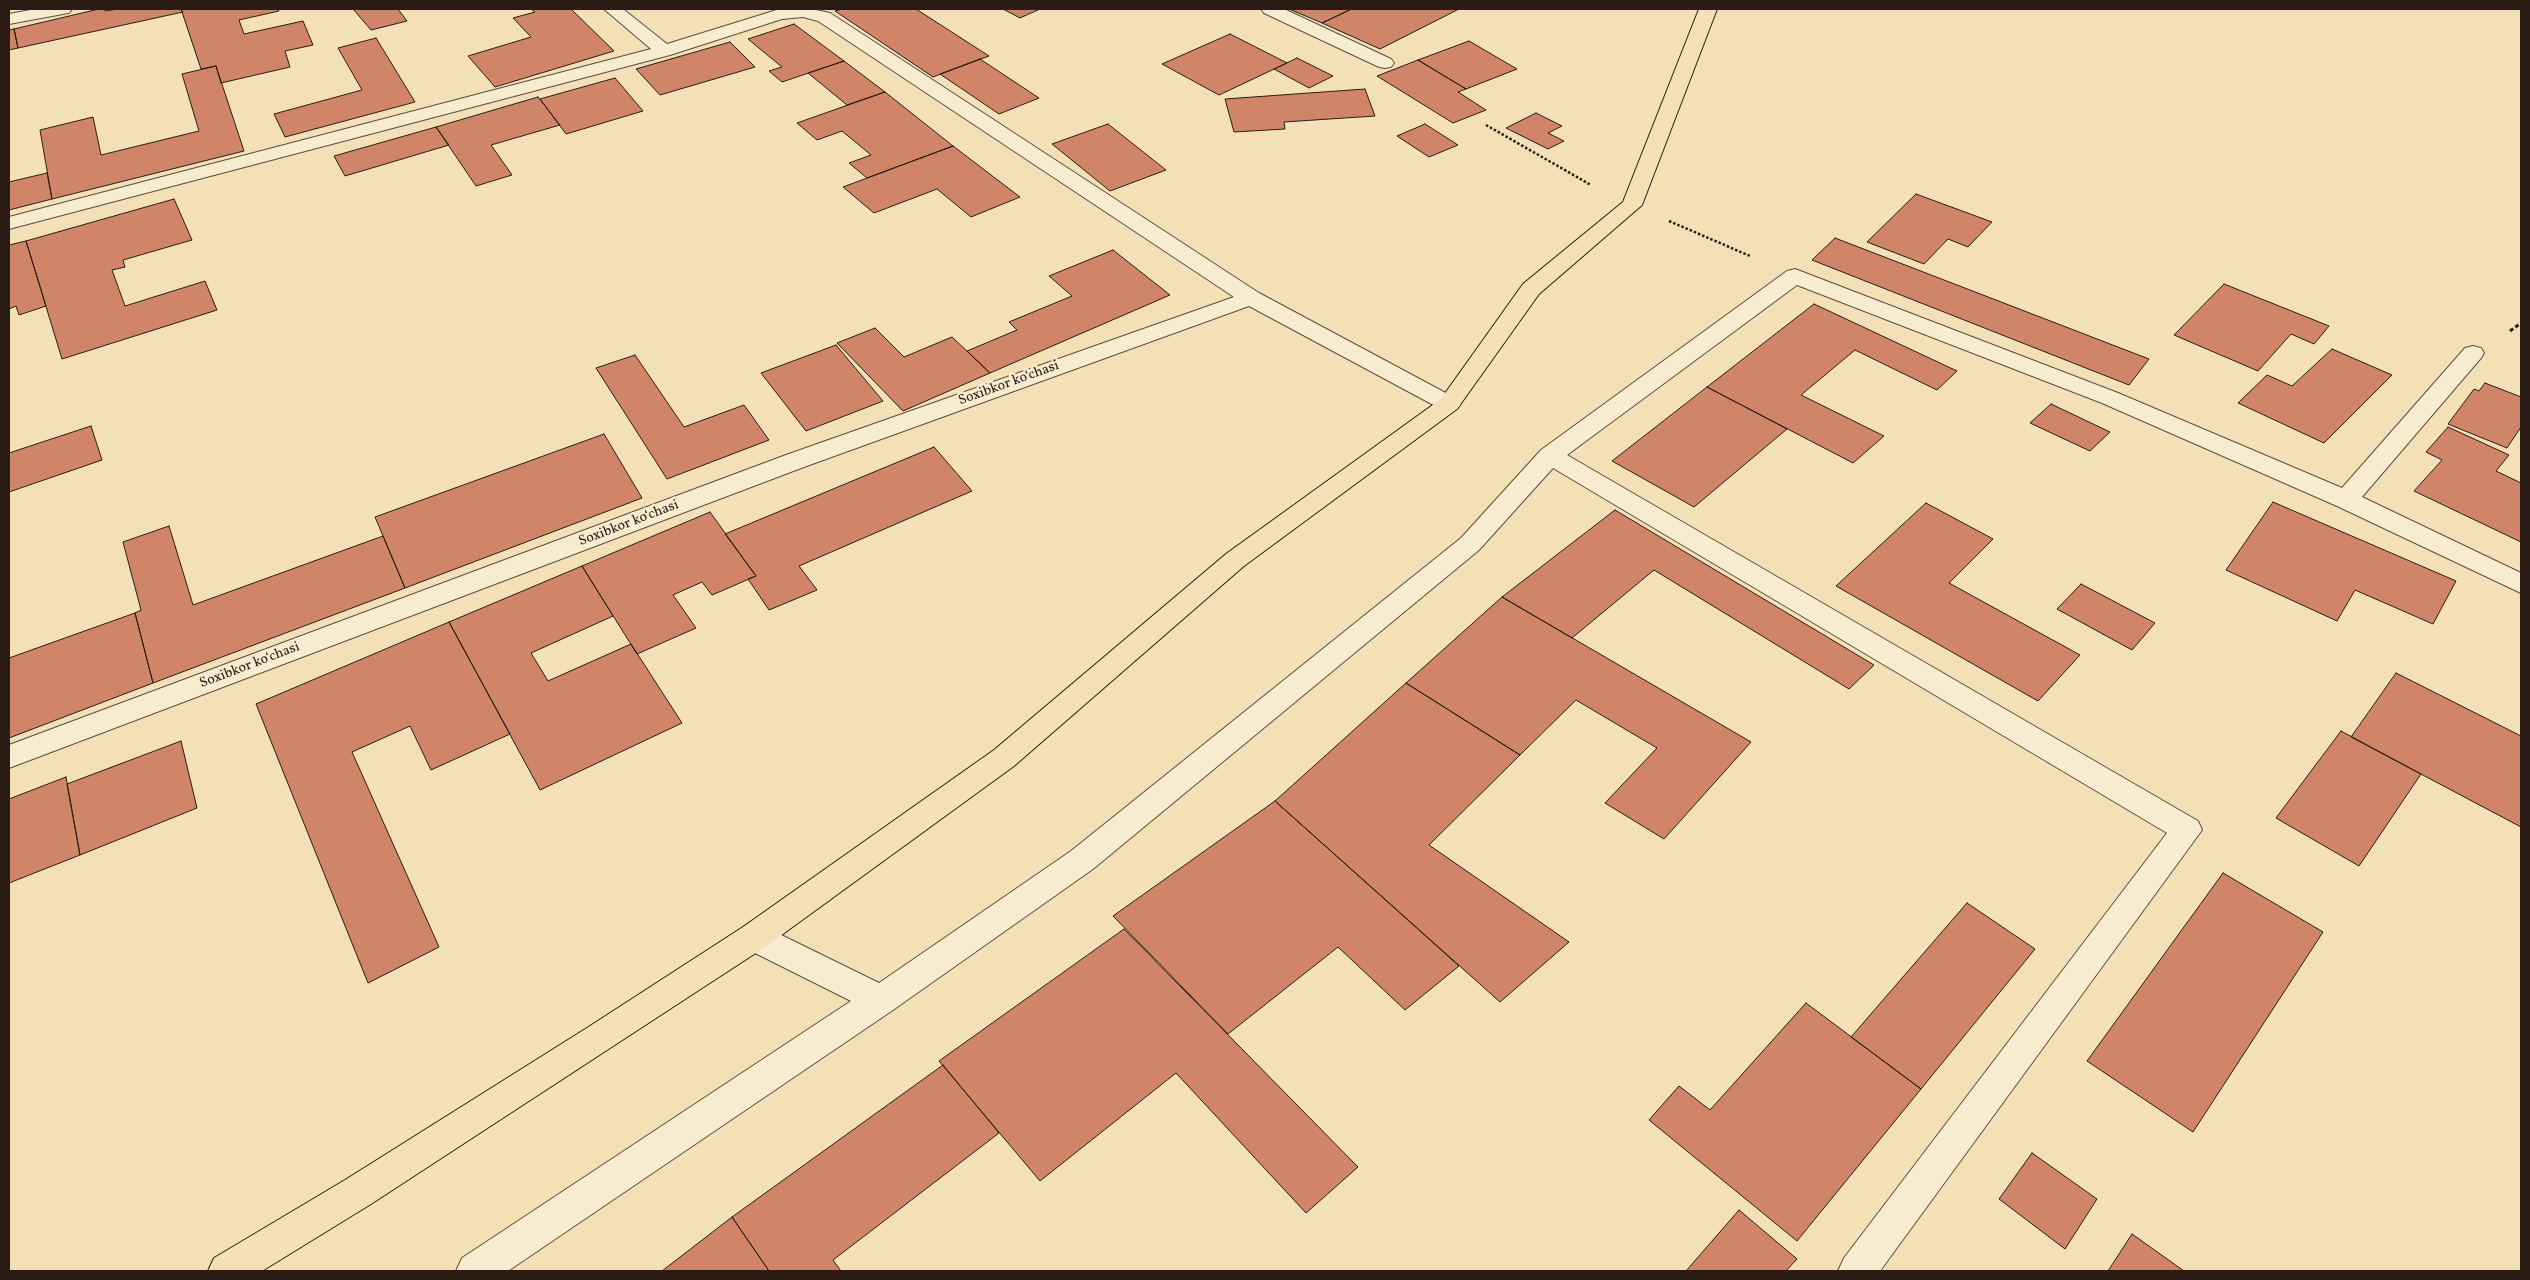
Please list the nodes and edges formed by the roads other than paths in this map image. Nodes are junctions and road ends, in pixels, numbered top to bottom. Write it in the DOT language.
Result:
graph roads {
  1 [pos="63,9"];
  2 [pos="613,9"];
  3 [pos="1270,9"];
  4 [pos="1708,9"];
  5 [pos="9,19"];
  6 [pos="664,51"];
  7 [pos="1385,63"];
  8 [pos="9,223"];
  9 [pos="1251,298"];
  10 [pos="2473,353"];
  11 [pos="1449,404"];
  12 [pos="1550,456"];
  13 [pos="2346,500"];
  14 [pos="2521,584"];
  15 [pos="9,757"];
  16 [pos="754,937"];
  17 [pos="882,1000"];
  18 [pos="227,1271"];
  19 [pos="475,1271"];
  20 [pos="1857,1271"];
  1 -- 5 [label="street"];
  2 -- 6 [label="street"];
  3 -- 7 [label="street"];
  4 -- 11 [label="main road"];
  6 -- 8 [label="street"];
  6 -- 9 [label="street"];
  9 -- 11 [label="street"];
  9 -- 15 [label="street, Soxibkor koʻchasi"];
  10 -- 13 [label="street"];
  11 -- 16 [label="main road"];
  12 -- 13 [label="street"];
  12 -- 17 [label="street"];
  12 -- 20 [label="street"];
  13 -- 14 [label="street"];
  16 -- 17 [label="street"];
  16 -- 18 [label="main road"];
  17 -- 19 [label="street"];
}
